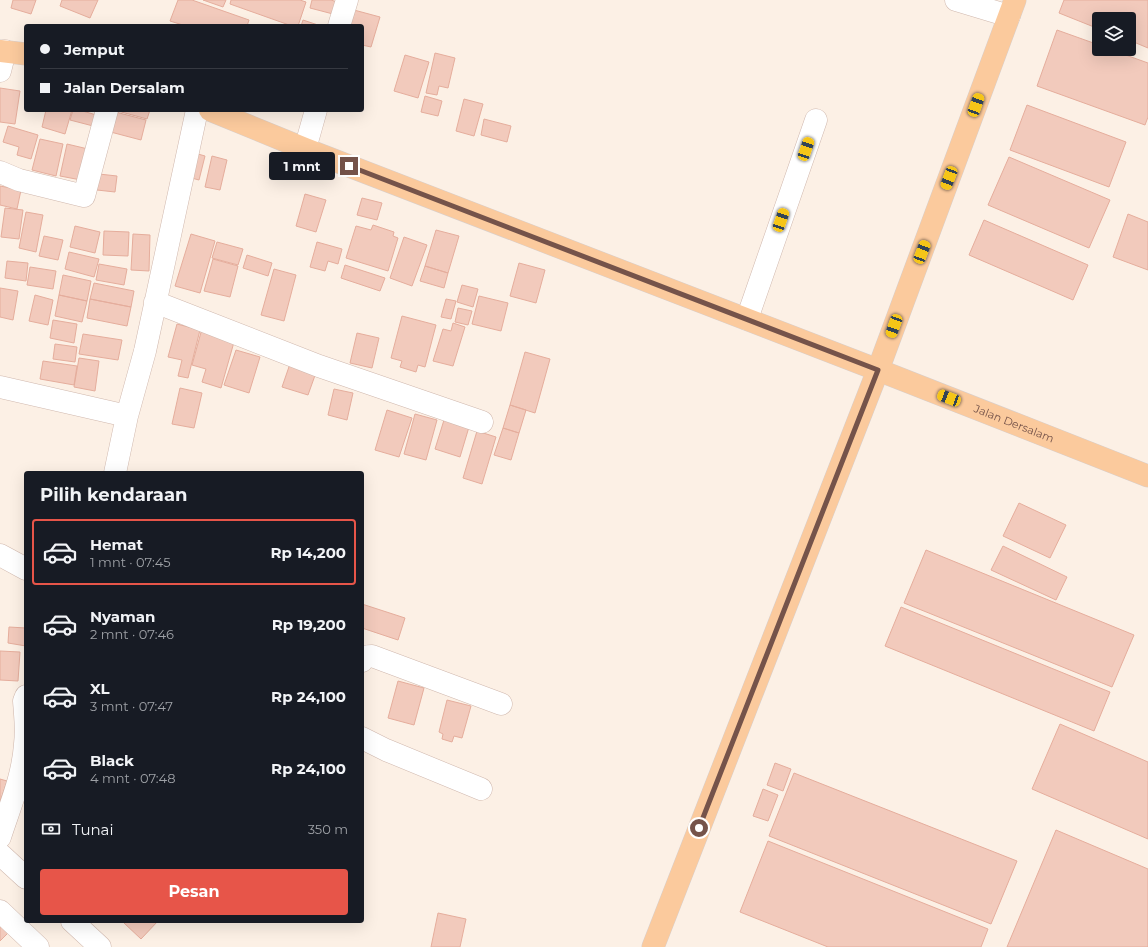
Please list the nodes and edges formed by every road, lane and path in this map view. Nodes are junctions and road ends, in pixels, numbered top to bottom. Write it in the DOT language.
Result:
graph roads {
  1 [pos="347,0"];
  2 [pos="956,0"];
  3 [pos="1012,8"];
  4 [pos="340,24"];
  5 [pos="106,112"];
  6 [pos="197,112"];
  7 [pos="215,112"];
  8 [pos="315,112"];
  9 [pos="816,120"];
  10 [pos="305,149"];
  11 [pos="0,172"];
  12 [pos="155,302"];
  13 [pos="747,319"];
  14 [pos="878,370"];
  15 [pos="0,387"];
  16 [pos="128,416"];
  17 [pos="482,422"];
  18 [pos="115,471"];
  19 [pos="1148,476"];
  20 [pos="0,555"];
  21 [pos="24,568"];
  22 [pos="364,658"];
  23 [pos="501,704"];
  24 [pos="364,739"];
  25 [pos="24,751"];
  26 [pos="481,788"];
  27 [pos="0,837"];
  28 [pos="0,854"];
  29 [pos="24,876"];
  30 [pos="0,911"];
  31 [pos="74,923"];
  32 [pos="38,947"];
  33 [pos="100,947"];
  34 [pos="653,947"];
  1 -- 4 [label="street"];
  2 -- 3 [label="street"];
  3 -- 14 [label="main road"];
  5 -- 11 [label="street"];
  6 -- 12 [label="street"];
  7 -- 10 [label="main road, Jalan Dersalam"];
  8 -- 10 [label="street"];
  9 -- 13 [label="street"];
  10 -- 13 [label="main road, Jalan Dersalam"];
  12 -- 16 [label="street"];
  12 -- 17 [label="street"];
  13 -- 14 [label="main road, Jalan Dersalam"];
  14 -- 19 [label="main road, Jalan Dersalam"];
  14 -- 34 [label="main road"];
  15 -- 16 [label="street"];
  16 -- 18 [label="street"];
  20 -- 21 [label="street"];
  22 -- 23 [label="street"];
  24 -- 26 [label="street"];
  25 -- 27 [label="street"];
  28 -- 29 [label="street"];
  30 -- 32 [label="street"];
  31 -- 33 [label="street"];
}
